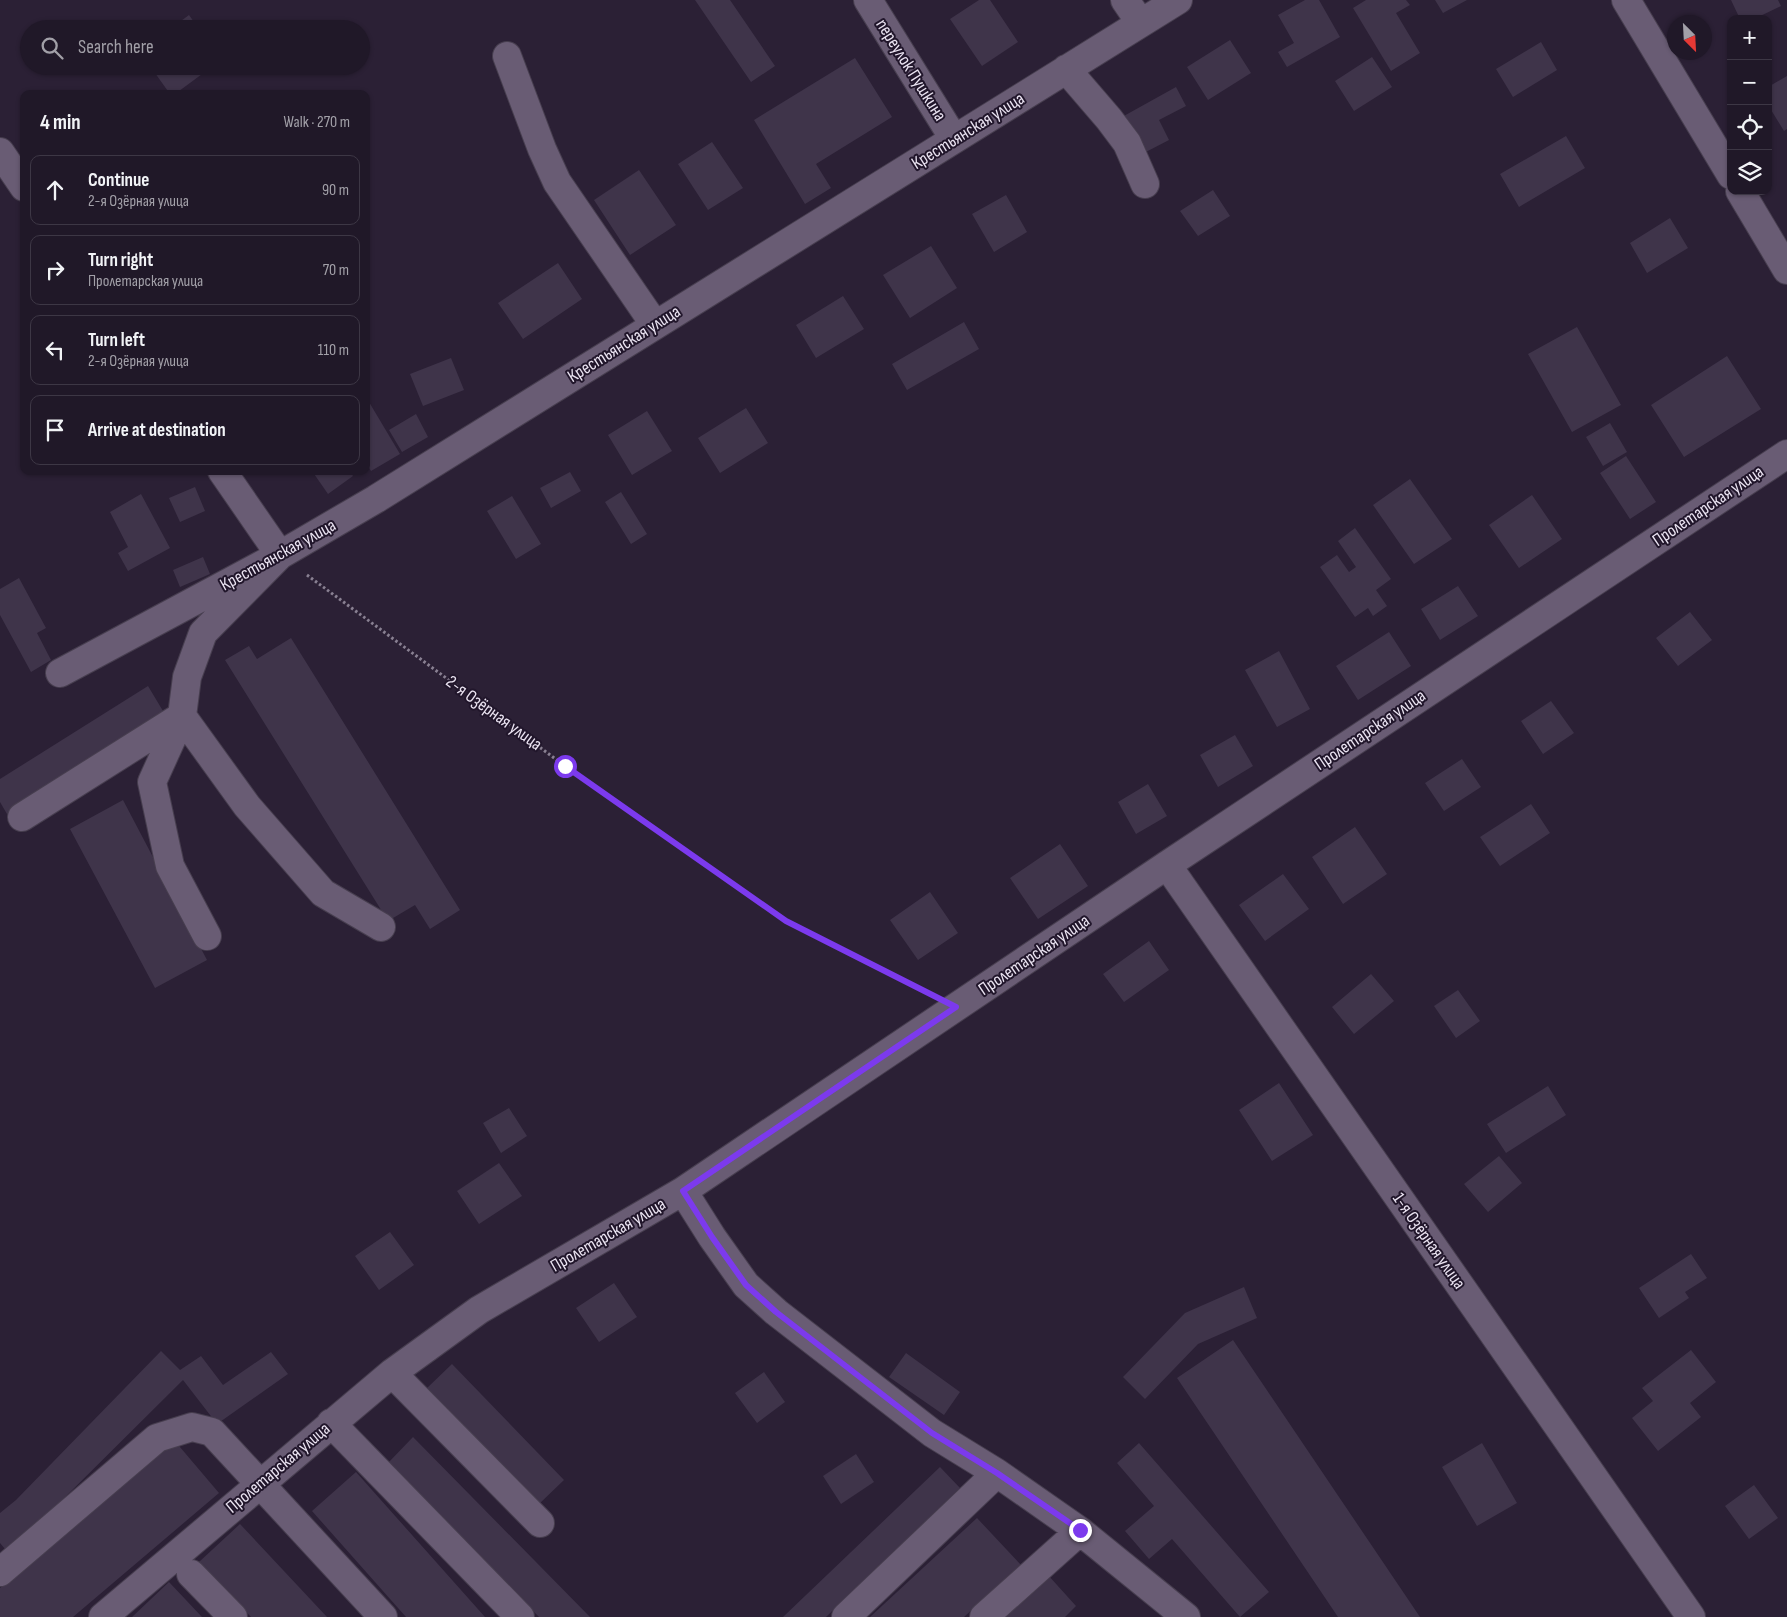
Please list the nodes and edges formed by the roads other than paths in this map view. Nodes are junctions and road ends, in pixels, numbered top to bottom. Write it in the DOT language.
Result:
graph roads {
  1 [pos="868,0"];
  2 [pos="1124,0"];
  3 [pos="1178,0"];
  4 [pos="1626,0"];
  5 [pos="1140,22"];
  6 [pos="507,56"];
  7 [pos="1066,69"];
  8 [pos="954,139"];
  9 [pos="0,152"];
  10 [pos="1727,169"];
  11 [pos="20,181"];
  12 [pos="1145,184"];
  13 [pos="1742,195"];
  14 [pos="1787,270"];
  15 [pos="655,325"];
  16 [pos="1787,454"];
  17 [pos="225,475"];
  18 [pos="280,555"];
  19 [pos="60,673"];
  20 [pos="182,716"];
  21 [pos="22,817"];
  22 [pos="1166,865"];
  23 [pos="381,928"];
  24 [pos="207,936"];
  25 [pos="683,1191"];
  26 [pos="392,1373"];
  27 [pos="331,1423"];
  28 [pos="997,1473"];
  29 [pos="259,1484"];
  30 [pos="540,1523"];
  31 [pos="1080,1530"];
  32 [pos="0,1572"];
  33 [pos="191,1574"];
  34 [pos="103,1617"];
  35 [pos="234,1617"];
  36 [pos="383,1617"];
  37 [pos="520,1617"];
  38 [pos="846,1617"];
  39 [pos="984,1617"];
  40 [pos="1186,1617"];
  41 [pos="1691,1617"];
  1 -- 8 [label="street, переулок Пушкина"];
  2 -- 5 [label="street"];
  3 -- 5 [label="street, Крестьянская улица"];
  4 -- 10 [label="street"];
  5 -- 7 [label="street, Крестьянская улица"];
  6 -- 15 [label="street"];
  7 -- 8 [label="street, Крестьянская улица"];
  7 -- 12 [label="street"];
  8 -- 15 [label="street, Крестьянская улица"];
  9 -- 11 [label="street"];
  13 -- 14 [label="street"];
  15 -- 18 [label="street, Крестьянская улица"];
  16 -- 22 [label="street, Пролетарская улица"];
  17 -- 18 [label="street"];
  18 -- 19 [label="street, Крестьянская улица"];
  18 -- 20 [label="street"];
  20 -- 21 [label="street"];
  20 -- 23 [label="street"];
  20 -- 24 [label="street"];
  22 -- 25 [label="street, Пролетарская улица"];
  22 -- 41 [label="street, 1-я Озёрная улица"];
  25 -- 26 [label="street, Пролетарская улица"];
  25 -- 28 [label="street"];
  26 -- 27 [label="street, Пролетарская улица"];
  26 -- 30 [label="street"];
  27 -- 29 [label="street, Пролетарская улица"];
  27 -- 37 [label="street"];
  28 -- 31 [label="street"];
  28 -- 38 [label="street"];
  29 -- 32 [label="street"];
  29 -- 34 [label="street, Пролетарская улица"];
  29 -- 36 [label="street"];
  31 -- 39 [label="street"];
  31 -- 40 [label="street"];
  33 -- 35 [label="street"];
}
